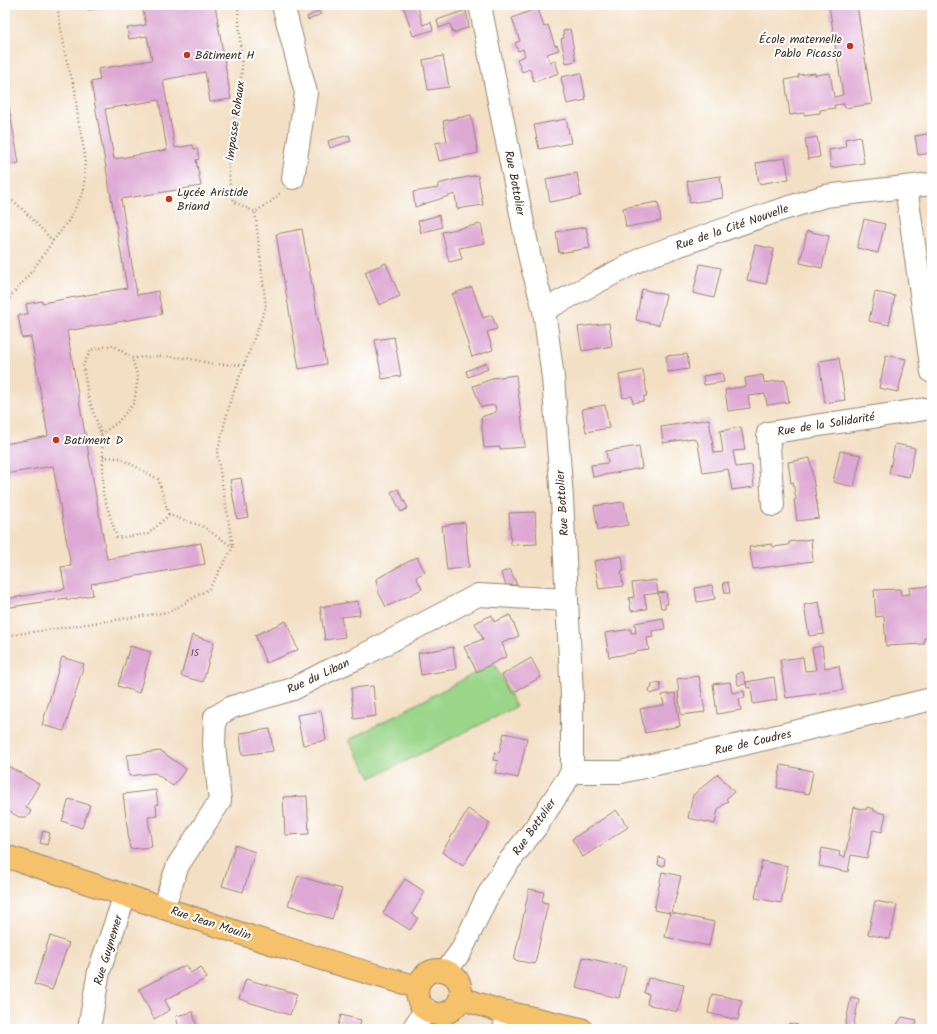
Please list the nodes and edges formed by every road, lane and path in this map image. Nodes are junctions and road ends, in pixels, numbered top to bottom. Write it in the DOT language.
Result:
graph roads {
  1 [pos="56,5"];
  2 [pos="238,5"];
  3 [pos="283,5"];
  4 [pos="480,5"];
  5 [pos="293,178"];
  6 [pos="932,184"];
  7 [pos="906,187"];
  8 [pos="5,198"];
  9 [pos="256,212"];
  10 [pos="53,241"];
  11 [pos="5,303"];
  12 [pos="544,310"];
  13 [pos="132,358"];
  14 [pos="244,365"];
  15 [pos="932,372"];
  16 [pos="932,408"];
  17 [pos="101,434"];
  18 [pos="103,457"];
  19 [pos="773,505"];
  20 [pos="169,515"];
  21 [pos="233,547"];
  22 [pos="567,600"];
  23 [pos="5,636"];
  24 [pos="932,698"];
  25 [pos="572,772"];
  26 [pos="5,856"];
  27 [pos="125,895"];
  28 [pos="163,908"];
  29 [pos="446,971"];
  30 [pos="418,987"];
  31 [pos="460,998"];
  32 [pos="426,1009"];
  33 [pos="506,1020"];
  34 [pos="90,1029"];
  35 [pos="413,1029"];
  36 [pos="581,1029"];
  1 -- 10 [label="path"];
  2 -- 9 [label="path, Impasse Rohaux"];
  3 -- 5 [label="street"];
  4 -- 12 [label="street, Rue Bottolier"];
  5 -- 9 [label="path"];
  6 -- 7 [label="street, Rue de la Cité Nouvelle"];
  7 -- 12 [label="street, Rue de la Cité Nouvelle"];
  7 -- 15 [label="street"];
  8 -- 10 [label="path"];
  9 -- 14 [label="path"];
  10 -- 11 [label="path"];
  12 -- 22 [label="street, Rue Bottolier"];
  13 -- 14 [label="path"];
  13 -- 17 [label="path"];
  13 -- 17 [label="path"];
  14 -- 21 [label="path"];
  16 -- 19 [label="street, Rue de la Solidarité"];
  17 -- 18 [label="path"];
  18 -- 20 [label="path"];
  18 -- 20 [label="path"];
  20 -- 21 [label="path"];
  21 -- 23 [label="path"];
  22 -- 25 [label="street, Rue Bottolier"];
  22 -- 28 [label="street, Rue du Liban"];
  24 -- 25 [label="street, Rue de Coudres"];
  25 -- 29 [label="street, Rue Bottolier"];
  26 -- 27 [label="main road, Rue Jean Moulin"];
  27 -- 28 [label="main road, Rue Jean Moulin"];
  27 -- 34 [label="street, Rue Guynemer"];
  28 -- 30 [label="main road, Rue Jean Moulin"];
  29 -- 30 [label="main road"];
  29 -- 31 [label="main road"];
  30 -- 32 [label="main road"];
  31 -- 32 [label="main road"];
  31 -- 33 [label="main road"];
  32 -- 35 [label="street"];
  33 -- 36 [label="main road"];
}
